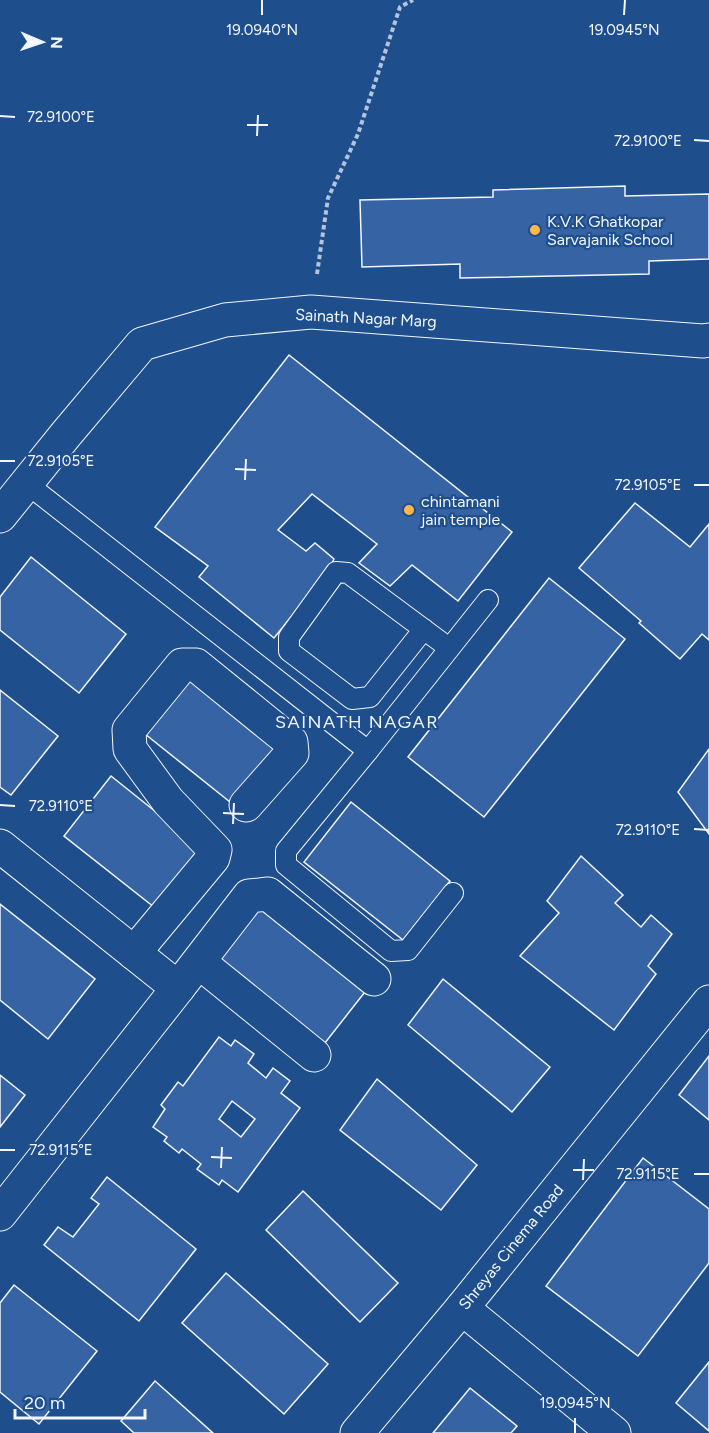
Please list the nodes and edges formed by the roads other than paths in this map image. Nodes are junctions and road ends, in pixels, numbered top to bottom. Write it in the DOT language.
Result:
graph roads {
  1 [pos="709,340"];
  2 [pos="27,483"];
  3 [pos="0,516"];
  4 [pos="488,600"];
  5 [pos="424,629"];
  6 [pos="449,648"];
  7 [pos="368,751"];
  8 [pos="246,805"];
  9 [pos="0,846"];
  10 [pos="453,893"];
  11 [pos="134,953"];
  12 [pos="199,962"];
  13 [pos="374,979"];
  14 [pos="178,988"];
  15 [pos="709,1002"];
  16 [pos="314,1055"];
  17 [pos="0,1214"];
  18 [pos="462,1308"];
  19 [pos="357,1433"];
  20 [pos="614,1433"];
  1 -- 2 [label="street, Sainath Nagar Marg"];
  2 -- 3 [label="street, Sainath Nagar Marg"];
  2 -- 7 [label="lane"];
  4 -- 6 [label="lane"];
  5 -- 5 [label="lane"];
  5 -- 6 [label="lane"];
  6 -- 7 [label="lane"];
  7 -- 10 [label="lane"];
  8 -- 11 [label="street"];
  9 -- 11 [label="street"];
  11 -- 14 [label="street"];
  12 -- 13 [label="street"];
  12 -- 14 [label="street"];
  12 -- 16 [label="street"];
  14 -- 17 [label="street"];
  15 -- 18 [label="street, Shreyas Cinema Road"];
  18 -- 19 [label="street, Shreyas Cinema Road"];
  18 -- 20 [label="street"];
}
